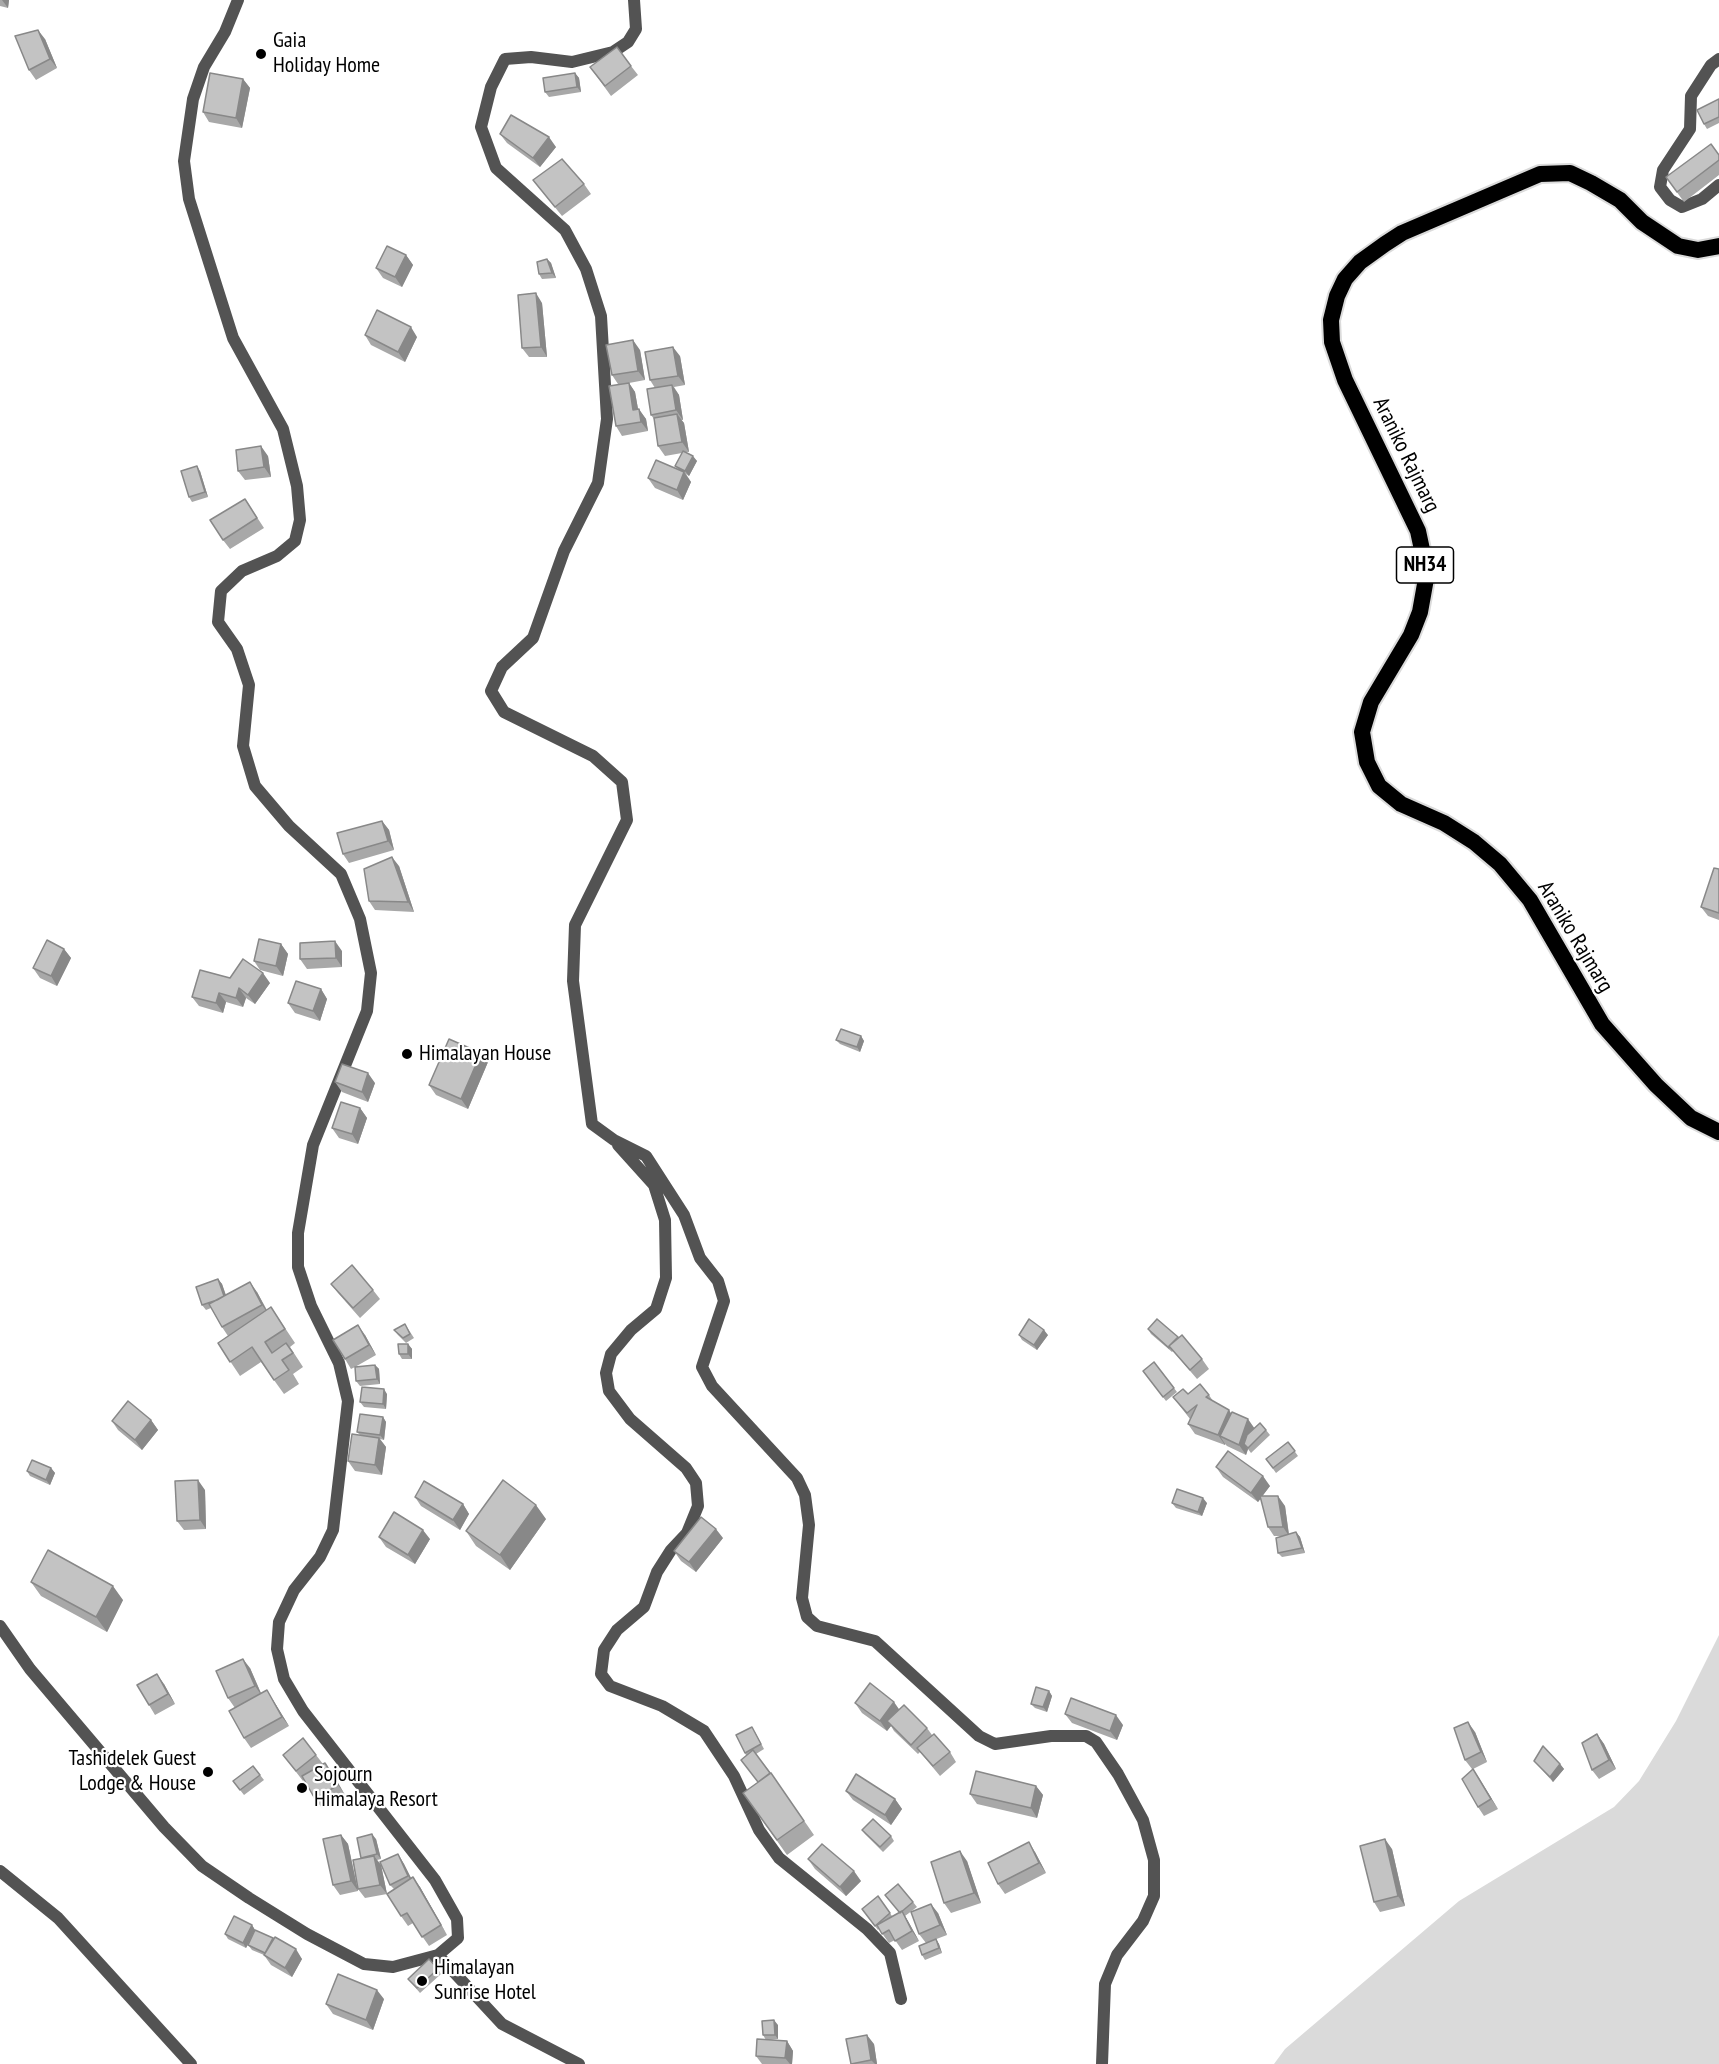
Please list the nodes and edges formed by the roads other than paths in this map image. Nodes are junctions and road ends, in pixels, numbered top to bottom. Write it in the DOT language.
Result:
graph roads {
  1 [pos="238,0"];
  2 [pos="634,0"];
  3 [pos="1719,59"];
  4 [pos="1719,185"];
  5 [pos="1719,246"];
  6 [pos="1719,1132"];
  7 [pos="614,1140"];
  8 [pos="0,1626"];
  9 [pos="0,1870"];
  10 [pos="438,1955"];
  11 [pos="901,1999"];
  12 [pos="191,2064"];
  13 [pos="579,2064"];
  14 [pos="1101,2064"];
  1 -- 10 [label="street"];
  2 -- 7 [label="street"];
  3 -- 4 [label="street"];
  5 -- 6 [label="highway, Araniko Rajmarg / NH34"];
  7 -- 11 [label="street"];
  7 -- 14 [label="street"];
  8 -- 10 [label="street"];
  9 -- 12 [label="street"];
  10 -- 13 [label="street"];
}
